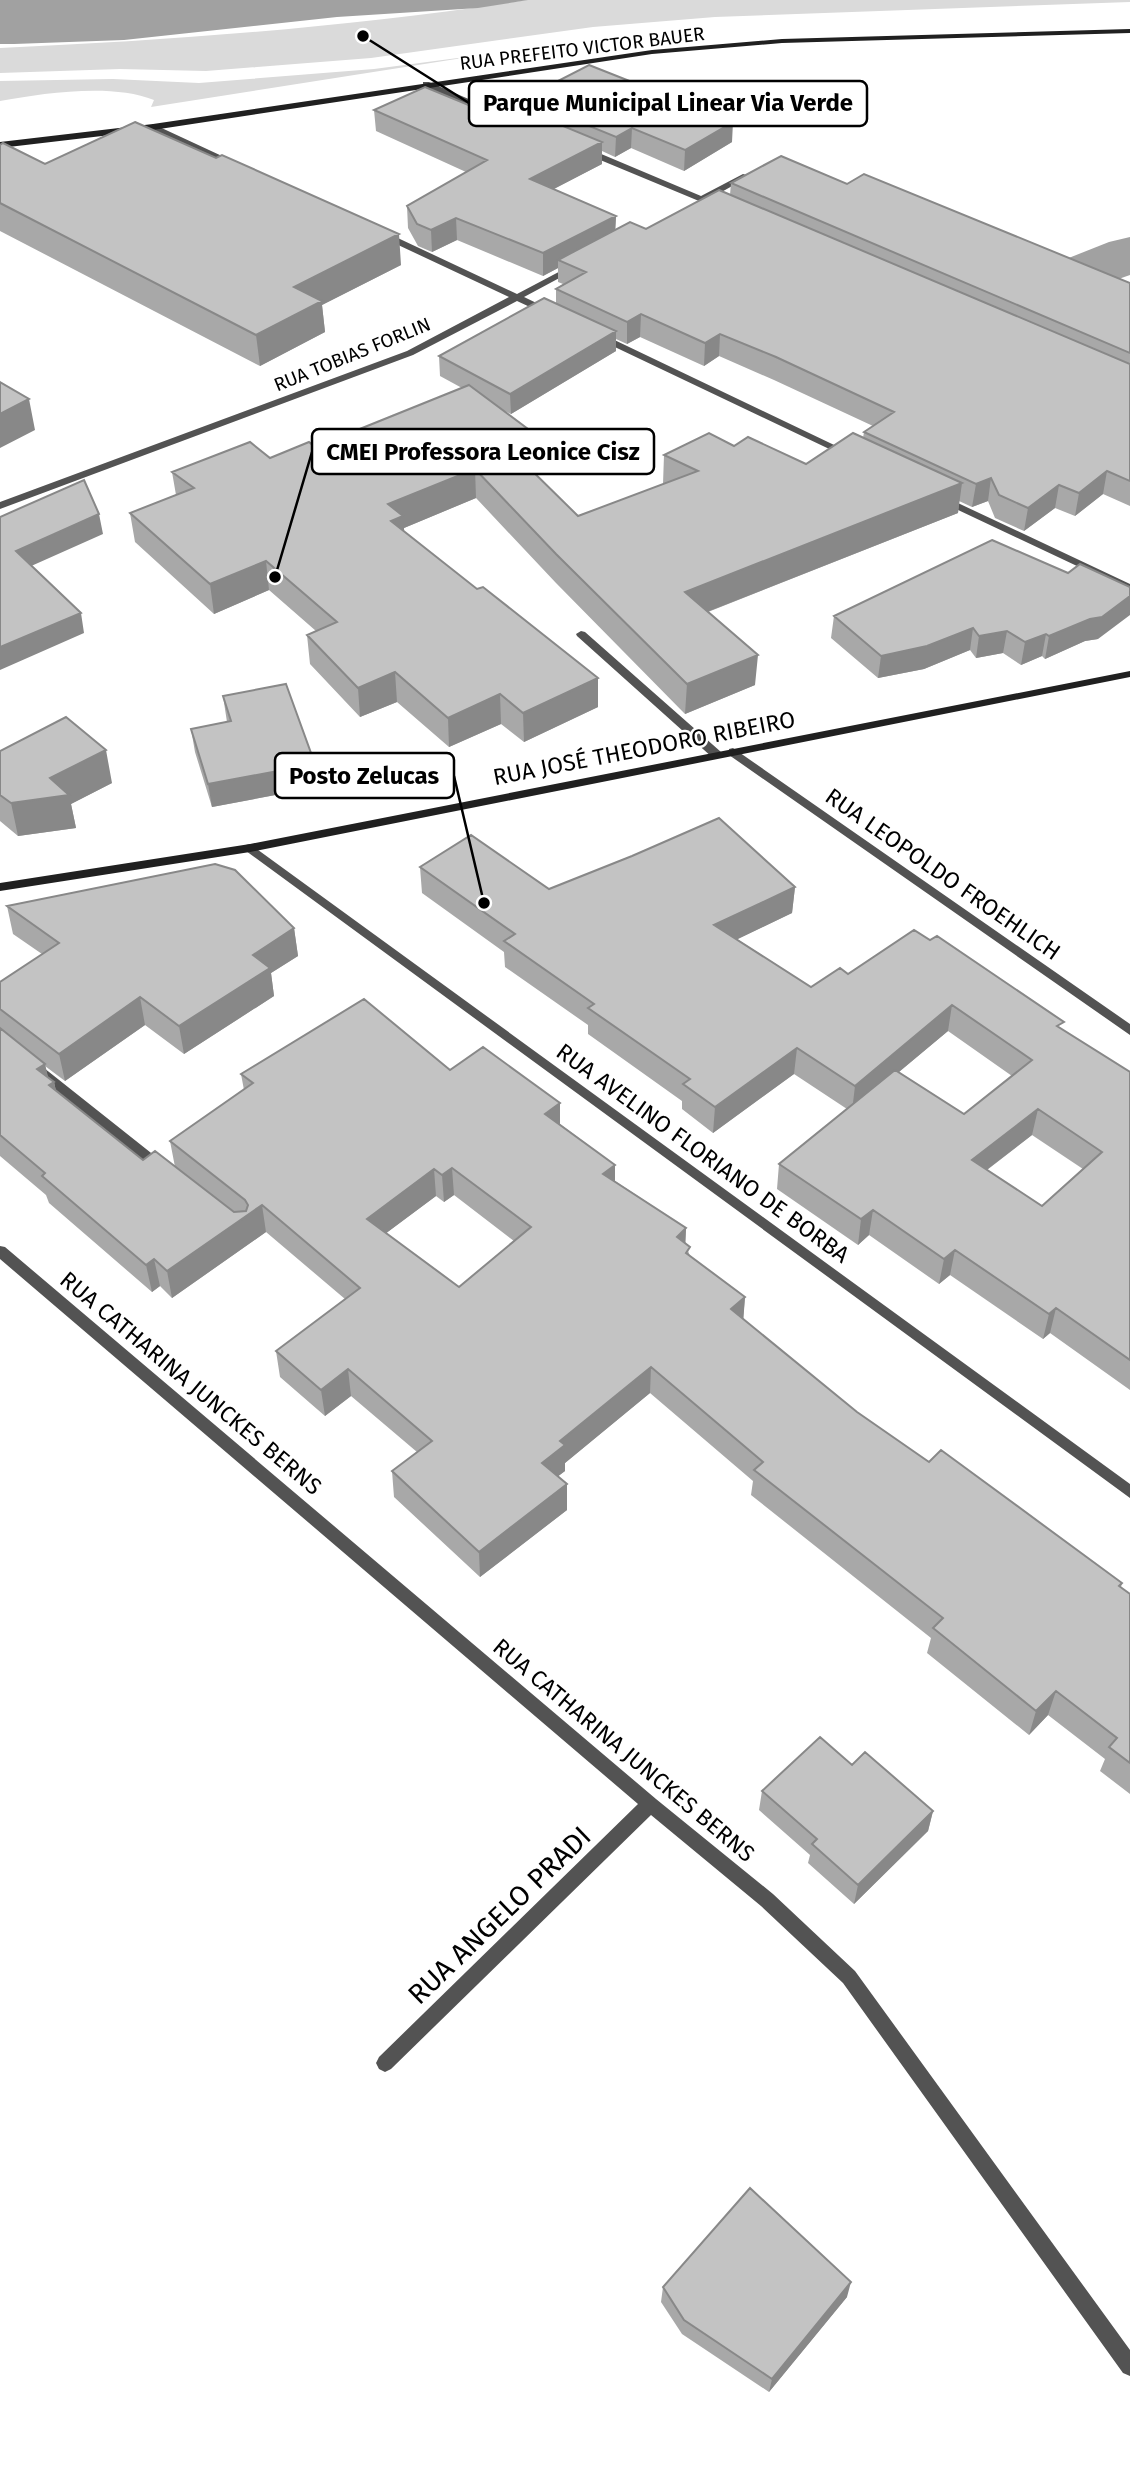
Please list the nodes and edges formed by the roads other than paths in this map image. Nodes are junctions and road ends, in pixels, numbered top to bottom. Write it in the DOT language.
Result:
graph roads {
  1 [pos="1130,31"];
  2 [pos="426,84"];
  3 [pos="526,126"];
  4 [pos="153,127"];
  5 [pos="0,145"];
  6 [pos="577,147"];
  7 [pos="241,168"];
  8 [pos="751,173"];
  9 [pos="702,199"];
  10 [pos="690,205"];
  11 [pos="727,210"];
  12 [pos="366,227"];
  13 [pos="579,265"];
  14 [pos="517,298"];
  15 [pos="555,315"];
  16 [pos="592,333"];
  17 [pos="855,457"];
  18 [pos="930,493"];
  19 [pos="0,506"];
  20 [pos="1130,588"];
  21 [pos="581,634"];
  22 [pos="1130,674"];
  23 [pos="733,752"];
  24 [pos="717,755"];
  25 [pos="250,848"];
  26 [pos="0,887"];
  27 [pos="1130,1030"];
  28 [pos="32,1065"];
  29 [pos="169,1174"];
  30 [pos="0,1251"];
  31 [pos="1130,1492"];
  32 [pos="650,1804"];
  33 [pos="386,2063"];
  34 [pos="1130,2366"];
  1 -- 2 [label="main road, RUA PREFEITO VICTOR BAUER"];
  2 -- 3 [label="street"];
  2 -- 4 [label="main road, RUA PREFEITO VICTOR BAUER"];
  4 -- 5 [label="main road, RUA PREFEITO VICTOR BAUER"];
  4 -- 7 [label="street"];
  6 -- 9 [label="street"];
  8 -- 9 [label="street"];
  9 -- 10 [label="street"];
  9 -- 11 [label="street"];
  12 -- 14 [label="street"];
  13 -- 14 [label="street, RUA TOBIAS FORLIN"];
  14 -- 15 [label="street"];
  14 -- 19 [label="street, RUA TOBIAS FORLIN"];
  16 -- 17 [label="street"];
  18 -- 20 [label="street"];
  21 -- 24 [label="street"];
  22 -- 23 [label="main road, RUA JOSÉ THEODORO RIBEIRO"];
  23 -- 24 [label="main road, RUA JOSÉ THEODORO RIBEIRO"];
  23 -- 27 [label="street, RUA LEOPOLDO FROEHLICH"];
  24 -- 25 [label="main road, RUA JOSÉ THEODORO RIBEIRO"];
  25 -- 26 [label="main road, RUA JOSÉ THEODORO RIBEIRO"];
  25 -- 31 [label="street, RUA AVELINO FLORIANO DE BORBA"];
  28 -- 29 [label="street"];
  30 -- 32 [label="street, RUA CATHARINA JUNCKES BERNS"];
  32 -- 33 [label="street, RUA ANGELO PRADI"];
  32 -- 34 [label="street, RUA CATHARINA JUNCKES BERNS"];
}
